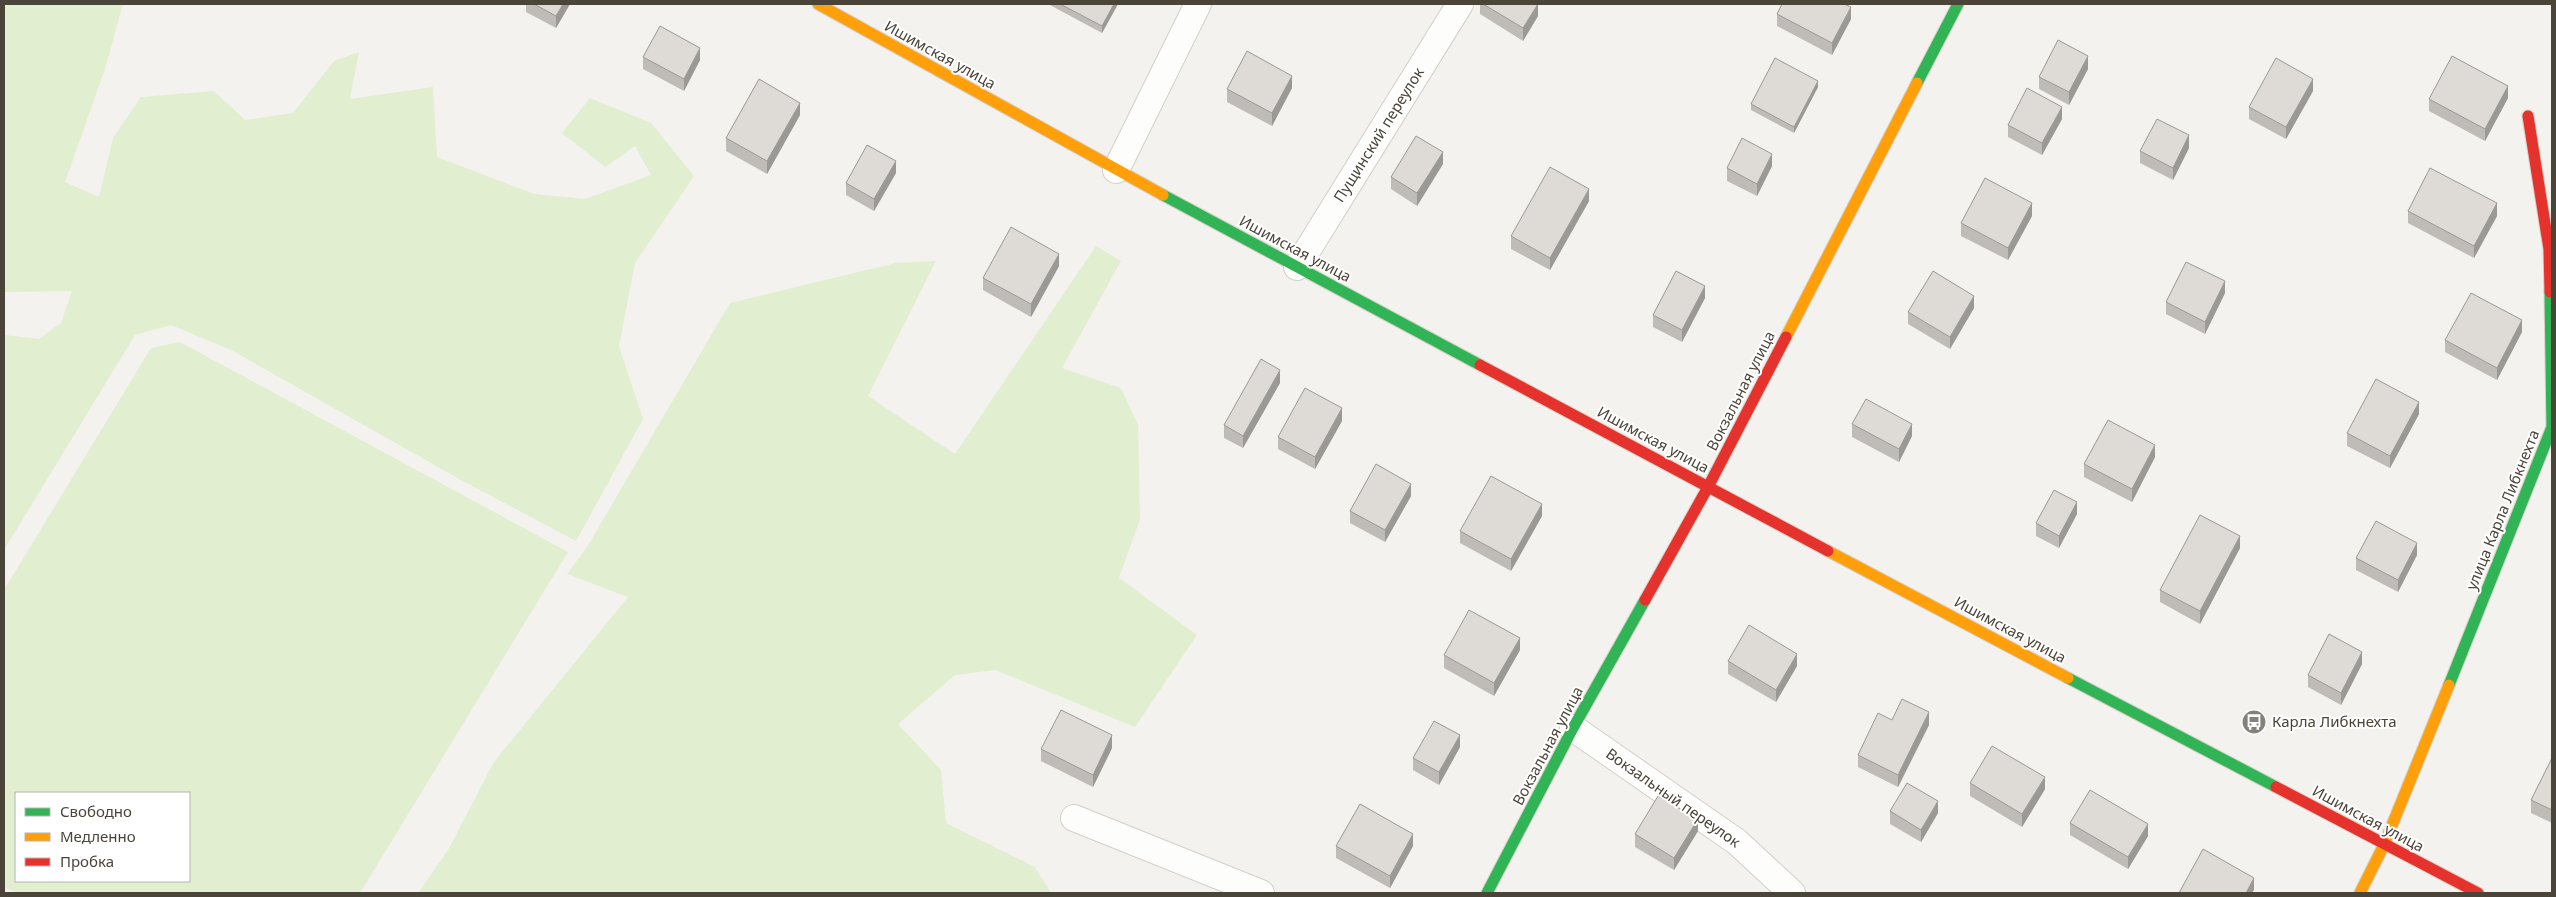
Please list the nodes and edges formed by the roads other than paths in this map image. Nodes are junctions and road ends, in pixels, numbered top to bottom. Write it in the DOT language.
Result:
graph roads {
  1 [pos="818,4"];
  2 [pos="1198,4"];
  3 [pos="1460,4"];
  4 [pos="1958,4"];
  5 [pos="2528,116"];
  6 [pos="1116,170"];
  7 [pos="1297,267"];
  8 [pos="1708,487"];
  9 [pos="1573,728"];
  10 [pos="1074,818"];
  11 [pos="2384,845"];
  12 [pos="1261,893"];
  13 [pos="1487,893"];
  14 [pos="1792,893"];
  15 [pos="2360,893"];
  16 [pos="2478,893"];
  1 -- 6 [label="main road, Ишимская улица"];
  2 -- 6 [label="street"];
  3 -- 7 [label="street, Пущинский переулок"];
  4 -- 8 [label="main road, Вокзальная улица"];
  5 -- 11 [label="main road, улица Карла Либкнехта"];
  6 -- 7 [label="main road, Ишимская улица"];
  7 -- 8 [label="main road, Ишимская улица"];
  8 -- 9 [label="main road, Вокзальная улица"];
  8 -- 11 [label="main road, Ишимская улица"];
  9 -- 13 [label="main road, Вокзальная улица"];
  9 -- 14 [label="street, Вокзальный переулок"];
  10 -- 12 [label="street"];
  11 -- 15 [label="main road, улица Карла Либкнехта"];
  11 -- 16 [label="main road, Ишимская улица"];
}
